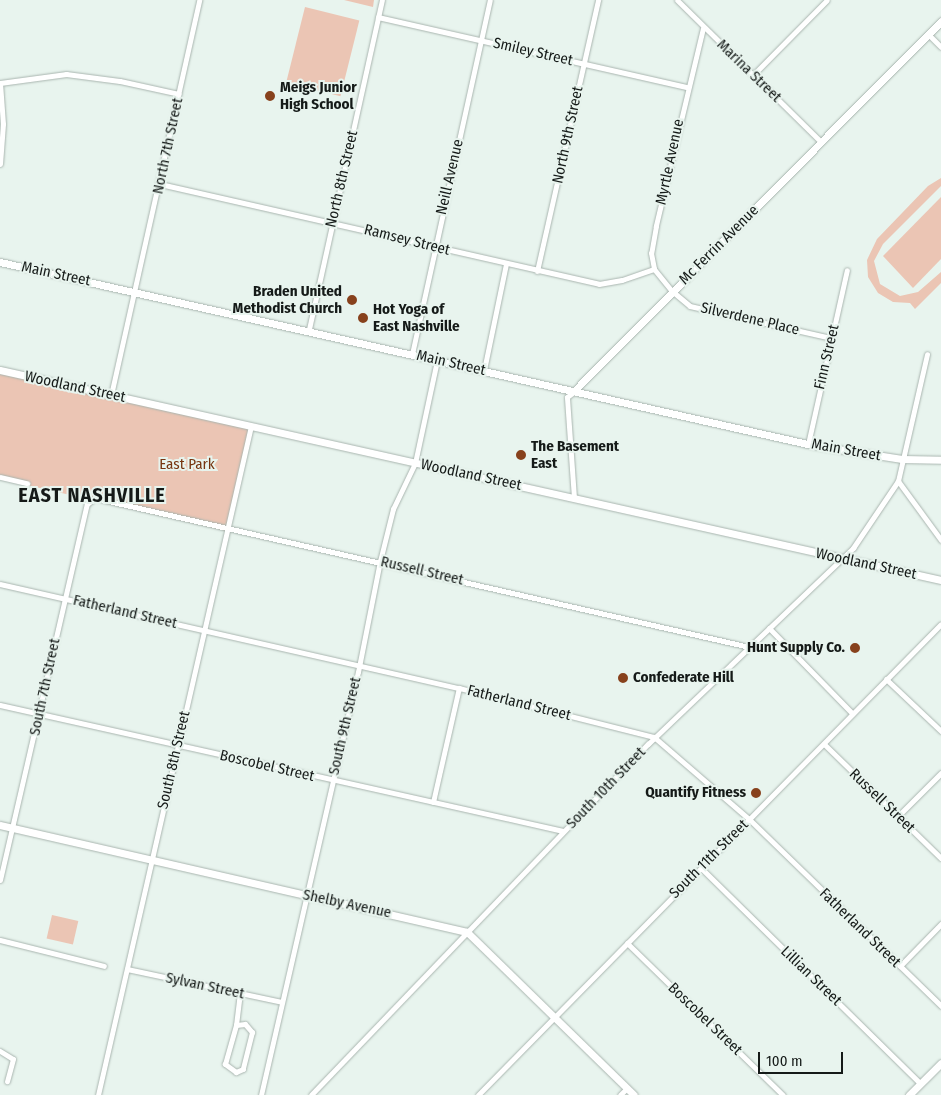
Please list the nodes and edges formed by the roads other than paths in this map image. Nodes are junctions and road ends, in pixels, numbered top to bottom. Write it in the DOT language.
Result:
graph roads {
  1 [pos="200,0"];
  2 [pos="382,0"];
  3 [pos="490,0"];
  4 [pos="598,0"];
  5 [pos="678,0"];
  6 [pos="827,0"];
  7 [pos="378,17"];
  8 [pos="941,21"];
  9 [pos="703,28"];
  10 [pos="928,34"];
  11 [pos="482,40"];
  12 [pos="941,47"];
  13 [pos="584,63"];
  14 [pos="753,75"];
  15 [pos="0,83"];
  16 [pos="687,87"];
  17 [pos="179,94"];
  18 [pos="821,142"];
  19 [pos="0,164"];
  20 [pos="160,184"];
  21 [pos="332,222"];
  22 [pos="434,247"];
  23 [pos="0,262"];
  24 [pos="506,264"];
  25 [pos="654,269"];
  26 [pos="537,270"];
  27 [pos="847,270"];
  28 [pos="134,291"];
  29 [pos="672,291"];
  30 [pos="309,329"];
  31 [pos="832,338"];
  32 [pos="412,354"];
  33 [pos="927,354"];
  34 [pos="437,360"];
  35 [pos="0,370"];
  36 [pos="484,370"];
  37 [pos="575,390"];
  38 [pos="111,395"];
  39 [pos="251,426"];
  40 [pos="808,444"];
  41 [pos="902,459"];
  42 [pos="941,460"];
  43 [pos="415,463"];
  44 [pos="0,477"];
  45 [pos="898,481"];
  46 [pos="27,484"];
  47 [pos="95,498"];
  48 [pos="574,498"];
  49 [pos="227,528"];
  50 [pos="941,540"];
  51 [pos="843,558"];
  52 [pos="380,561"];
  53 [pos="941,580"];
  54 [pos="0,584"];
  55 [pos="65,599"];
  56 [pos="941,624"];
  57 [pos="769,628"];
  58 [pos="204,630"];
  59 [pos="749,647"];
  60 [pos="359,665"];
  61 [pos="886,679"];
  62 [pos="460,688"];
  63 [pos="0,705"];
  64 [pos="852,713"];
  65 [pos="38,714"];
  66 [pos="941,731"];
  67 [pos="654,737"];
  68 [pos="824,744"];
  69 [pos="177,745"];
  70 [pos="941,773"];
  71 [pos="332,780"];
  72 [pos="433,802"];
  73 [pos="898,816"];
  74 [pos="749,819"];
  75 [pos="0,825"];
  76 [pos="14,828"];
  77 [pos="564,831"];
  78 [pos="941,858"];
  79 [pos="151,860"];
  80 [pos="701,868"];
  81 [pos="0,880"];
  82 [pos="305,895"];
  83 [pos="941,924"];
  84 [pos="466,932"];
  85 [pos="0,940"];
  86 [pos="627,943"];
  87 [pos="104,966"];
  88 [pos="900,966"];
  89 [pos="127,969"];
  90 [pos="240,993"];
  91 [pos="282,1002"];
  92 [pos="941,1006"];
  93 [pos="554,1016"];
  94 [pos="236,1025"];
  95 [pos="0,1051"];
  96 [pos="941,1063"];
  97 [pos="7,1081"];
  98 [pos="921,1084"];
  99 [pos="627,1088"];
  100 [pos="98,1095"];
  101 [pos="261,1095"];
  102 [pos="311,1095"];
  103 [pos="478,1095"];
  104 [pos="620,1095"];
  105 [pos="634,1095"];
  106 [pos="783,1095"];
  107 [pos="909,1095"];
  1 -- 17 [label="street, North 7th Street"];
  2 -- 7 [label="street, North 8th Street"];
  3 -- 11 [label="street, Neill Avenue"];
  4 -- 13 [label="street, North 9th Street"];
  5 -- 9 [label="street, Marina Street"];
  6 -- 14 [label="street"];
  7 -- 11 [label="street, Smiley Street"];
  7 -- 21 [label="street, North 8th Street"];
  8 -- 10 [label="street, Mc Ferrin Avenue"];
  9 -- 14 [label="street, Marina Street"];
  9 -- 16 [label="street, Myrtle Avenue"];
  10 -- 12 [label="street"];
  10 -- 18 [label="street, Mc Ferrin Avenue"];
  11 -- 13 [label="street, Smiley Street"];
  11 -- 22 [label="street, Neill Avenue"];
  13 -- 16 [label="street, Smiley Street"];
  13 -- 26 [label="street, North 9th Street"];
  14 -- 18 [label="street, Marina Street"];
  15 -- 17 [label="street"];
  15 -- 19 [label="street"];
  16 -- 25 [label="street, Myrtle Avenue"];
  17 -- 20 [label="street, North 7th Street"];
  18 -- 29 [label="street, Mc Ferrin Avenue"];
  20 -- 21 [label="street, Ramsey Street"];
  20 -- 28 [label="street, North 7th Street"];
  21 -- 22 [label="street, Ramsey Street"];
  21 -- 30 [label="street, North 8th Street"];
  22 -- 24 [label="street, Ramsey Street"];
  22 -- 32 [label="street, Neill Avenue"];
  23 -- 28 [label="street, Main Street"];
  24 -- 26 [label="street, Ramsey Street"];
  24 -- 36 [label="street"];
  25 -- 26 [label="street, Ramsey Street"];
  25 -- 29 [label="street"];
  27 -- 31 [label="street, Finn Street"];
  28 -- 30 [label="street, Main Street"];
  28 -- 38 [label="street"];
  29 -- 31 [label="street, Silverdene Place"];
  29 -- 37 [label="street, Mc Ferrin Avenue"];
  30 -- 32 [label="street, Main Street"];
  31 -- 40 [label="street, Finn Street"];
  32 -- 34 [label="street, Main Street"];
  33 -- 41 [label="street"];
  34 -- 36 [label="street, Main Street"];
  34 -- 43 [label="street, South 9th Street"];
  35 -- 38 [label="street, Woodland Street"];
  36 -- 37 [label="street, Main Street"];
  37 -- 40 [label="street, Main Street"];
  37 -- 48 [label="street, Mc Ferrin Avenue"];
  38 -- 39 [label="street, Woodland Street"];
  39 -- 43 [label="street, Woodland Street"];
  39 -- 49 [label="street, South 8th Street"];
  40 -- 41 [label="street, Main Street"];
  41 -- 42 [label="street, Main Street"];
  41 -- 45 [label="street"];
  43 -- 48 [label="street, Woodland Street"];
  43 -- 52 [label="street, South 9th Street"];
  44 -- 46 [label="street"];
  45 -- 50 [label="street"];
  45 -- 51 [label="street, South 10th Street"];
  47 -- 49 [label="street, Russell Street"];
  47 -- 55 [label="street, South 7th Street"];
  48 -- 51 [label="street, Woodland Street"];
  49 -- 52 [label="street, Russell Street"];
  49 -- 58 [label="street, South 8th Street"];
  51 -- 53 [label="street, Woodland Street"];
  51 -- 57 [label="street, South 10th Street"];
  52 -- 59 [label="street, Russell Street"];
  52 -- 60 [label="street, South 9th Street"];
  54 -- 55 [label="street, Fatherland Street"];
  55 -- 58 [label="street, Fatherland Street"];
  55 -- 65 [label="street, South 7th Street"];
  56 -- 61 [label="street, South 11th Street"];
  57 -- 59 [label="street, South 10th Street"];
  57 -- 64 [label="street"];
  58 -- 60 [label="street, Fatherland Street"];
  58 -- 69 [label="street, South 8th Street"];
  59 -- 67 [label="street, South 10th Street"];
  60 -- 62 [label="street, Fatherland Street"];
  60 -- 71 [label="street, South 9th Street"];
  61 -- 64 [label="street, South 11th Street"];
  61 -- 66 [label="street"];
  62 -- 67 [label="street, Fatherland Street"];
  62 -- 72 [label="street"];
  63 -- 65 [label="street, Boscobel Street"];
  64 -- 68 [label="street, South 11th Street"];
  65 -- 69 [label="street, Boscobel Street"];
  65 -- 76 [label="street, South 7th Street"];
  67 -- 74 [label="street, Fatherland Street"];
  67 -- 77 [label="street, South 10th Street"];
  68 -- 73 [label="street, Russell Street"];
  68 -- 74 [label="street, South 11th Street"];
  69 -- 71 [label="street, Boscobel Street"];
  69 -- 79 [label="street, South 8th Street"];
  70 -- 73 [label="street"];
  71 -- 72 [label="street, Boscobel Street"];
  71 -- 82 [label="street, South 9th Street"];
  72 -- 77 [label="street, Boscobel Street"];
  73 -- 78 [label="street, Russell Street"];
  74 -- 80 [label="street, South 11th Street"];
  74 -- 88 [label="street, Fatherland Street"];
  75 -- 76 [label="street, Shelby Avenue"];
  76 -- 79 [label="street, Shelby Avenue"];
  76 -- 81 [label="street, South 7th Street"];
  77 -- 84 [label="street, South 10th Street"];
  79 -- 82 [label="street, Shelby Avenue"];
  79 -- 89 [label="street, South 8th Street"];
  80 -- 86 [label="street, South 11th Street"];
  80 -- 98 [label="street, Lillian Street"];
  82 -- 84 [label="street, Shelby Avenue"];
  82 -- 91 [label="street, South 9th Street"];
  83 -- 88 [label="street"];
  84 -- 93 [label="street"];
  84 -- 102 [label="street, South 10th Street"];
  85 -- 87 [label="street"];
  86 -- 93 [label="street, South 11th Street"];
  86 -- 106 [label="street, Boscobel Street"];
  88 -- 92 [label="street, Fatherland Street"];
  89 -- 90 [label="street, Sylvan Street"];
  89 -- 100 [label="street, South 8th Street"];
  90 -- 91 [label="street, Sylvan Street"];
  90 -- 94 [label="street"];
  91 -- 101 [label="street, South 9th Street"];
  93 -- 99 [label="street"];
  93 -- 103 [label="street, South 11th Street"];
  94 -- 94 [label="street"];
  95 -- 97 [label="street"];
  96 -- 98 [label="street"];
  98 -- 107 [label="street"];
  99 -- 104 [label="street"];
  99 -- 105 [label="street"];
}
